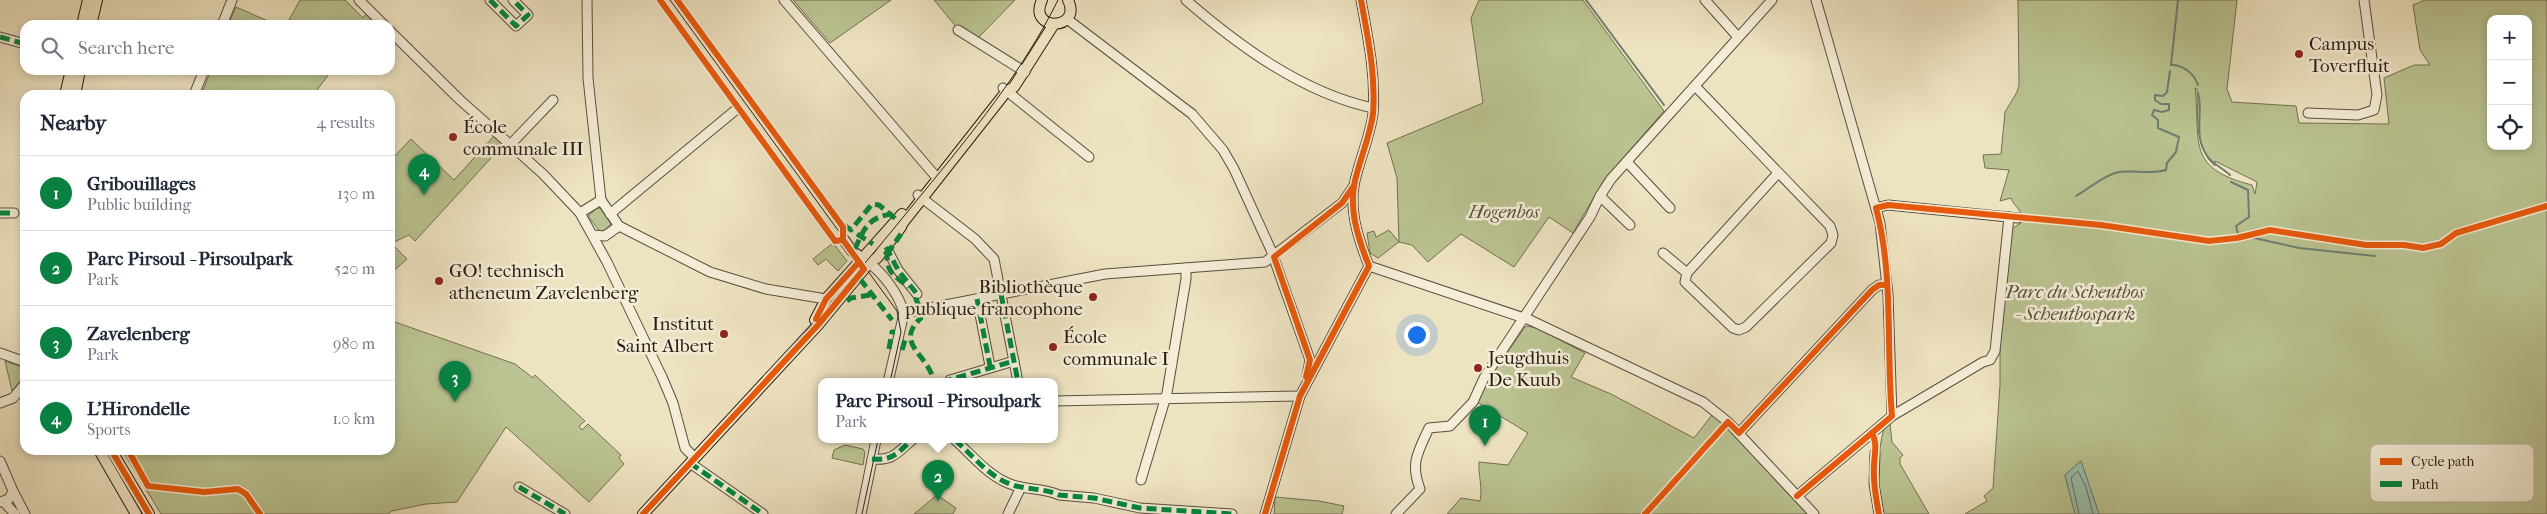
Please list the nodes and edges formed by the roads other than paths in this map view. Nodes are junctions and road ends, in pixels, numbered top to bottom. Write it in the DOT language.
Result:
graph roads {
  1 [pos="88,0"];
  2 [pos="97,0"];
  3 [pos="232,0"];
  4 [pos="360,0"];
  5 [pos="490,0"];
  6 [pos="513,0"];
  7 [pos="587,0"];
  8 [pos="668,0"];
  9 [pos="784,0"];
  10 [pos="1042,0"];
  11 [pos="1068,0"];
  12 [pos="1186,0"];
  13 [pos="1361,0"];
  14 [pos="1705,0"];
  15 [pos="1772,0"];
  16 [pos="1816,0"];
  17 [pos="2364,0"];
  18 [pos="1067,19"];
  19 [pos="83,20"];
  20 [pos="92,20"];
  21 [pos="224,20"];
  22 [pos="379,20"];
  23 [pos="1051,23"];
  24 [pos="958,30"];
  25 [pos="395,36"];
  26 [pos="0,37"];
  27 [pos="1738,37"];
  28 [pos="20,43"];
  29 [pos="1022,70"];
  30 [pos="69,75"];
  31 [pos="79,75"];
  32 [pos="202,75"];
  33 [pos="1695,86"];
  34 [pos="66,90"];
  35 [pos="75,90"];
  36 [pos="196,90"];
  37 [pos="1005,90"];
  38 [pos="553,100"];
  39 [pos="744,104"];
  40 [pos="1373,108"];
  41 [pos="2308,113"];
  42 [pos="510,145"];
  43 [pos="1089,157"];
  44 [pos="1626,162"];
  45 [pos="1778,173"];
  46 [pos="936,177"];
  47 [pos="1353,187"];
  48 [pos="921,196"];
  49 [pos="1600,196"];
  50 [pos="601,200"];
  51 [pos="1342,203"];
  52 [pos="1352,208"];
  53 [pos="1670,208"];
  54 [pos="1876,208"];
  55 [pos="0,213"];
  56 [pos="14,213"];
  57 [pos="580,213"];
  58 [pos="610,214"];
  59 [pos="1630,225"];
  60 [pos="619,226"];
  61 [pos="593,235"];
  62 [pos="886,247"];
  63 [pos="1663,253"];
  64 [pos="1274,257"];
  65 [pos="866,261"];
  66 [pos="1369,266"];
  67 [pos="1186,268"];
  68 [pos="1687,274"];
  69 [pos="1887,285"];
  70 [pos="917,294"];
  71 [pos="1001,294"];
  72 [pos="826,299"];
  73 [pos="977,299"];
  74 [pos="904,313"];
  75 [pos="1524,318"];
  76 [pos="0,353"];
  77 [pos="789,354"];
  78 [pos="20,360"];
  79 [pos="1014,361"];
  80 [pos="1314,361"];
  81 [pos="990,366"];
  82 [pos="889,378"];
  83 [pos="956,378"];
  84 [pos="1017,378"];
  85 [pos="20,390"];
  86 [pos="1300,396"];
  87 [pos="1165,398"];
  88 [pos="1058,401"];
  89 [pos="0,403"];
  90 [pos="1892,416"];
  91 [pos="1738,433"];
  92 [pos="875,443"];
  93 [pos="909,443"];
  94 [pos="958,443"];
  95 [pos="1875,454"];
  96 [pos="102,455"];
  97 [pos="114,455"];
  98 [pos="872,459"];
  99 [pos="692,460"];
  100 [pos="0,461"];
  101 [pos="1141,480"];
  102 [pos="7,486"];
  103 [pos="519,486"];
  104 [pos="1021,487"];
  105 [pos="1797,496"];
  106 [pos="2,502"];
  107 [pos="1159,511"];
  108 [pos="15,514"];
  109 [pos="25,514"];
  110 [pos="136,514"];
  111 [pos="149,514"];
  112 [pos="565,514"];
  113 [pos="643,514"];
  114 [pos="763,514"];
  115 [pos="861,514"];
  116 [pos="1008,514"];
  117 [pos="1232,514"];
  118 [pos="1265,514"];
  119 [pos="1396,514"];
  120 [pos="1814,514"];
  121 [pos="1879,514"];
  1 -- 19 [label="main road"];
  2 -- 20 [label="main road"];
  3 -- 21 [label="street"];
  4 -- 22 [label="street"];
  5 -- 6 [label="street"];
  7 -- 50 [label="street"];
  8 -- 39 [label="main road"];
  9 -- 46 [label="street"];
  10 -- 23 [label="main road"];
  11 -- 18 [label="main road"];
  12 -- 40 [label="street"];
  13 -- 40 [label="street"];
  14 -- 27 [label="street"];
  15 -- 27 [label="street"];
  16 -- 54 [label="street"];
  17 -- 41 [label="street"];
  18 -- 23 [label="main road"];
  18 -- 64 [label="street"];
  23 -- 29 [label="main road"];
  24 -- 29 [label="street"];
  25 -- 42 [label="street"];
  26 -- 28 [label="street"];
  27 -- 33 [label="street"];
  29 -- 37 [label="main road"];
  30 -- 34 [label="main road"];
  31 -- 35 [label="main road"];
  32 -- 36 [label="street"];
  33 -- 44 [label="street"];
  33 -- 45 [label="street"];
  37 -- 43 [label="street"];
  37 -- 46 [label="main road"];
  38 -- 42 [label="street"];
  39 -- 58 [label="street"];
  39 -- 65 [label="main road"];
  40 -- 47 [label="street"];
  42 -- 57 [label="street"];
  44 -- 49 [label="street"];
  44 -- 53 [label="street"];
  45 -- 68 [label="street"];
  45 -- 68 [label="street"];
  46 -- 48 [label="main road"];
  47 -- 51 [label="street"];
  47 -- 52 [label="street"];
  48 -- 62 [label="main road"];
  48 -- 65 [label="main road"];
  48 -- 71 [label="street"];
  49 -- 59 [label="street"];
  49 -- 75 [label="street"];
  50 -- 57 [label="street"];
  50 -- 58 [label="street"];
  51 -- 52 [label="street"];
  51 -- 64 [label="street"];
  52 -- 66 [label="street"];
  54 -- 69 [label="street"];
  54 -- 90 [label="street"];
  55 -- 56 [label="street"];
  57 -- 61 [label="street"];
  58 -- 60 [label="street"];
  60 -- 61 [label="street"];
  60 -- 72 [label="street"];
  61 -- 99 [label="street"];
  62 -- 65 [label="main road"];
  62 -- 70 [label="street"];
  63 -- 68 [label="street"];
  64 -- 67 [label="street"];
  64 -- 80 [label="street"];
  65 -- 72 [label="main road"];
  65 -- 74 [label="street"];
  65 -- 77 [label="main road"];
  66 -- 75 [label="street"];
  66 -- 80 [label="street"];
  67 -- 71 [label="street"];
  67 -- 87 [label="street"];
  69 -- 90 [label="street"];
  69 -- 91 [label="street"];
  71 -- 73 [label="street"];
  71 -- 79 [label="street"];
  72 -- 77 [label="main road"];
  73 -- 74 [label="street"];
  73 -- 81 [label="street"];
  74 -- 82 [label="street"];
  75 -- 91 [label="street"];
  75 -- 119 [label="street"];
  76 -- 78 [label="street"];
  77 -- 99 [label="main road"];
  79 -- 81 [label="street"];
  79 -- 84 [label="street"];
  80 -- 86 [label="street"];
  81 -- 83 [label="street"];
  85 -- 89 [label="street"];
  86 -- 87 [label="street"];
  86 -- 118 [label="street"];
  87 -- 88 [label="street"];
  87 -- 101 [label="street"];
  90 -- 105 [label="street"];
  91 -- 105 [label="street"];
  92 -- 98 [label="street"];
  93 -- 98 [label="street"];
  94 -- 104 [label="street"];
  95 -- 121 [label="street"];
  96 -- 110 [label="main road"];
  97 -- 111 [label="main road"];
  98 -- 115 [label="street"];
  99 -- 113 [label="main road"];
  99 -- 114 [label="street"];
  100 -- 102 [label="street"];
  102 -- 106 [label="street"];
  102 -- 109 [label="street"];
  103 -- 112 [label="street"];
  104 -- 107 [label="street"];
  104 -- 116 [label="street"];
  105 -- 120 [label="street"];
  106 -- 108 [label="street"];
  107 -- 117 [label="street"];
}
